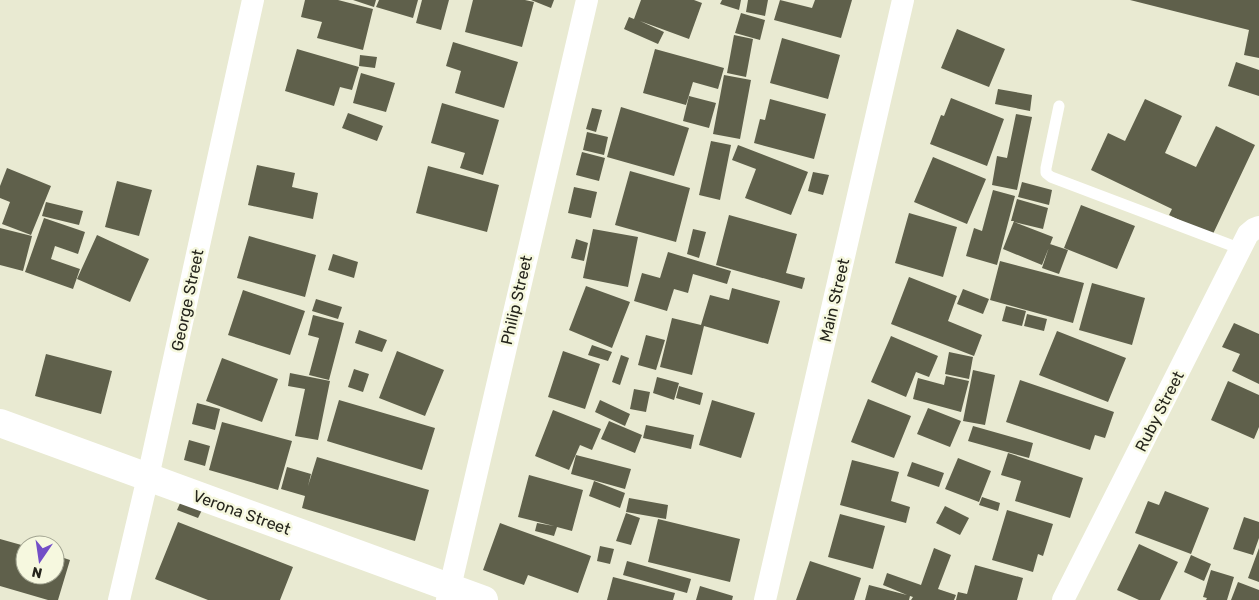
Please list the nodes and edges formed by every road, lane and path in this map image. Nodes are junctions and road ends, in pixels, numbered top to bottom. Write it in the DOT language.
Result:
graph roads {
  1 [pos="254,0"];
  2 [pos="587,0"];
  3 [pos="903,0"];
  4 [pos="1059,106"];
  5 [pos="1259,227"];
  6 [pos="1241,249"];
  7 [pos="0,423"];
  8 [pos="148,477"];
  9 [pos="448,594"];
  10 [pos="119,600"];
  11 [pos="484,600"];
  12 [pos="765,600"];
  13 [pos="1063,600"];
  1 -- 8 [label="street, George Street"];
  2 -- 9 [label="street, Philip Street"];
  3 -- 12 [label="street, Main Street"];
  4 -- 6 [label="lane"];
  5 -- 6 [label="street, Ruby Street"];
  6 -- 13 [label="street, Ruby Street"];
  7 -- 8 [label="main road, Verona Street"];
  8 -- 9 [label="main road, Verona Street"];
  8 -- 10 [label="street, George Street"];
  9 -- 11 [label="main road, Verona Street"];
}
